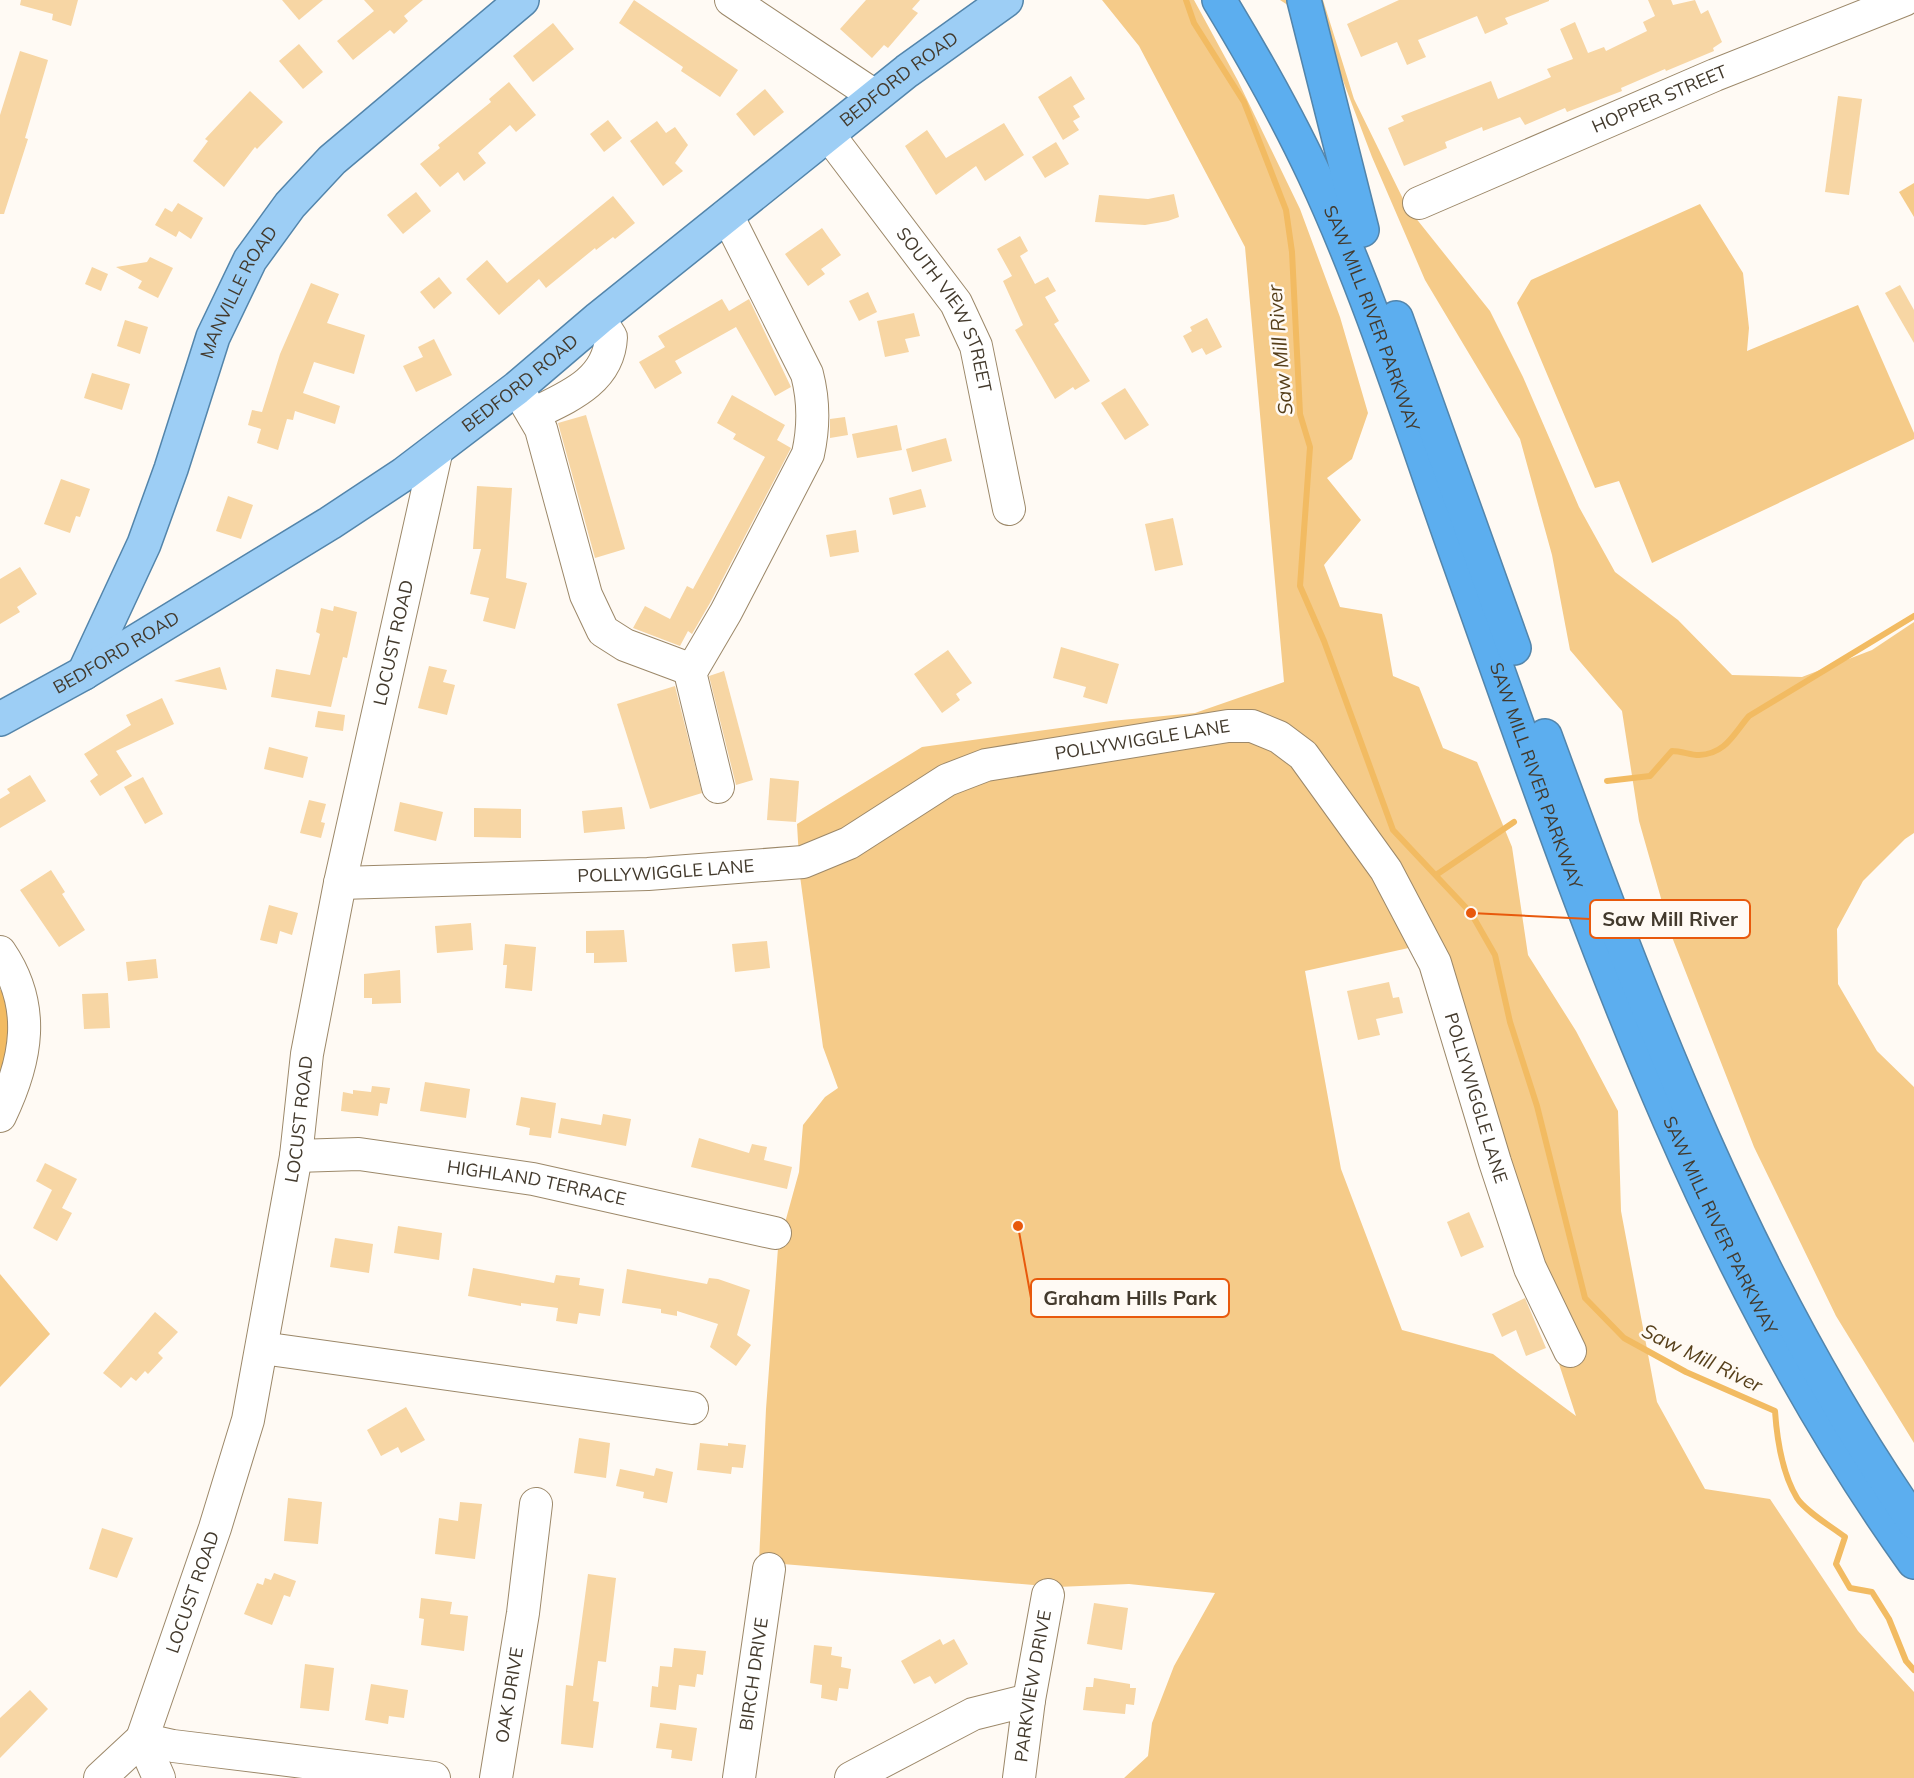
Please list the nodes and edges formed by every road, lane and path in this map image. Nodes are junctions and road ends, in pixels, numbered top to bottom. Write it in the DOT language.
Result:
graph roads {
  1 [pos="522,0"];
  2 [pos="731,0"];
  3 [pos="1006,0"];
  4 [pos="1219,0"];
  5 [pos="1245,0"];
  6 [pos="1304,0"];
  7 [pos="1904,0"];
  8 [pos="875,96"];
  9 [pos="828,134"];
  10 [pos="1419,203"];
  11 [pos="727,215"];
  12 [pos="1362,230"];
  13 [pos="599,318"];
  14 [pos="525,401"];
  15 [pos="437,449"];
  16 [pos="1009,509"];
  17 [pos="692,670"];
  18 [pos="84,673"];
  19 [pos="0,719"];
  20 [pos="718,787"];
  21 [pos="340,883"];
  22 [pos="0,952"];
  23 [pos="0,1116"];
  24 [pos="296,1156"];
  25 [pos="775,1233"];
  26 [pos="262,1348"];
  27 [pos="1570,1351"];
  28 [pos="692,1408"];
  29 [pos="536,1504"];
  30 [pos="1914,1522"];
  31 [pos="1914,1562"];
  32 [pos="769,1569"];
  33 [pos="1048,1595"];
  34 [pos="1029,1700"];
  35 [pos="142,1739"];
  36 [pos="100,1778"];
  37 [pos="159,1778"];
  38 [pos="434,1778"];
  39 [pos="496,1778"];
  40 [pos="739,1778"];
  41 [pos="851,1778"];
  42 [pos="1019,1778"];
  1 -- 18 [label="main road, MANVILLE ROAD"];
  2 -- 8 [label="street"];
  3 -- 8 [label="main road, BEDFORD ROAD"];
  4 -- 31 [label="highway, SAW MILL RIVER PARKWAY"];
  5 -- 12 [label="highway, SAW MILL RIVER PARKWAY"];
  6 -- 12 [label="highway"];
  7 -- 10 [label="street, HOPPER STREET"];
  8 -- 9 [label="main road, BEDFORD ROAD"];
  9 -- 11 [label="main road, BEDFORD ROAD"];
  9 -- 16 [label="street, SOUTH VIEW STREET"];
  11 -- 13 [label="main road, BEDFORD ROAD"];
  11 -- 17 [label="street"];
  12 -- 30 [label="highway, SAW MILL RIVER PARKWAY"];
  13 -- 14 [label="main road, BEDFORD ROAD"];
  13 -- 14 [label="street"];
  14 -- 15 [label="main road, BEDFORD ROAD"];
  14 -- 17 [label="street"];
  15 -- 18 [label="main road, BEDFORD ROAD"];
  15 -- 21 [label="street, LOCUST ROAD"];
  17 -- 20 [label="street"];
  18 -- 19 [label="main road, BEDFORD ROAD"];
  21 -- 24 [label="street, LOCUST ROAD"];
  21 -- 27 [label="street, POLLYWIGGLE LANE"];
  22 -- 23 [label="street"];
  24 -- 25 [label="street, HIGHLAND TERRACE"];
  24 -- 26 [label="street, LOCUST ROAD"];
  26 -- 28 [label="street"];
  26 -- 35 [label="street, LOCUST ROAD"];
  29 -- 39 [label="street, OAK DRIVE"];
  32 -- 40 [label="street, BIRCH DRIVE"];
  33 -- 34 [label="street, PARKVIEW DRIVE"];
  34 -- 41 [label="street"];
  34 -- 42 [label="street, PARKVIEW DRIVE"];
  35 -- 36 [label="street"];
  35 -- 37 [label="street"];
  35 -- 38 [label="street"];
}
